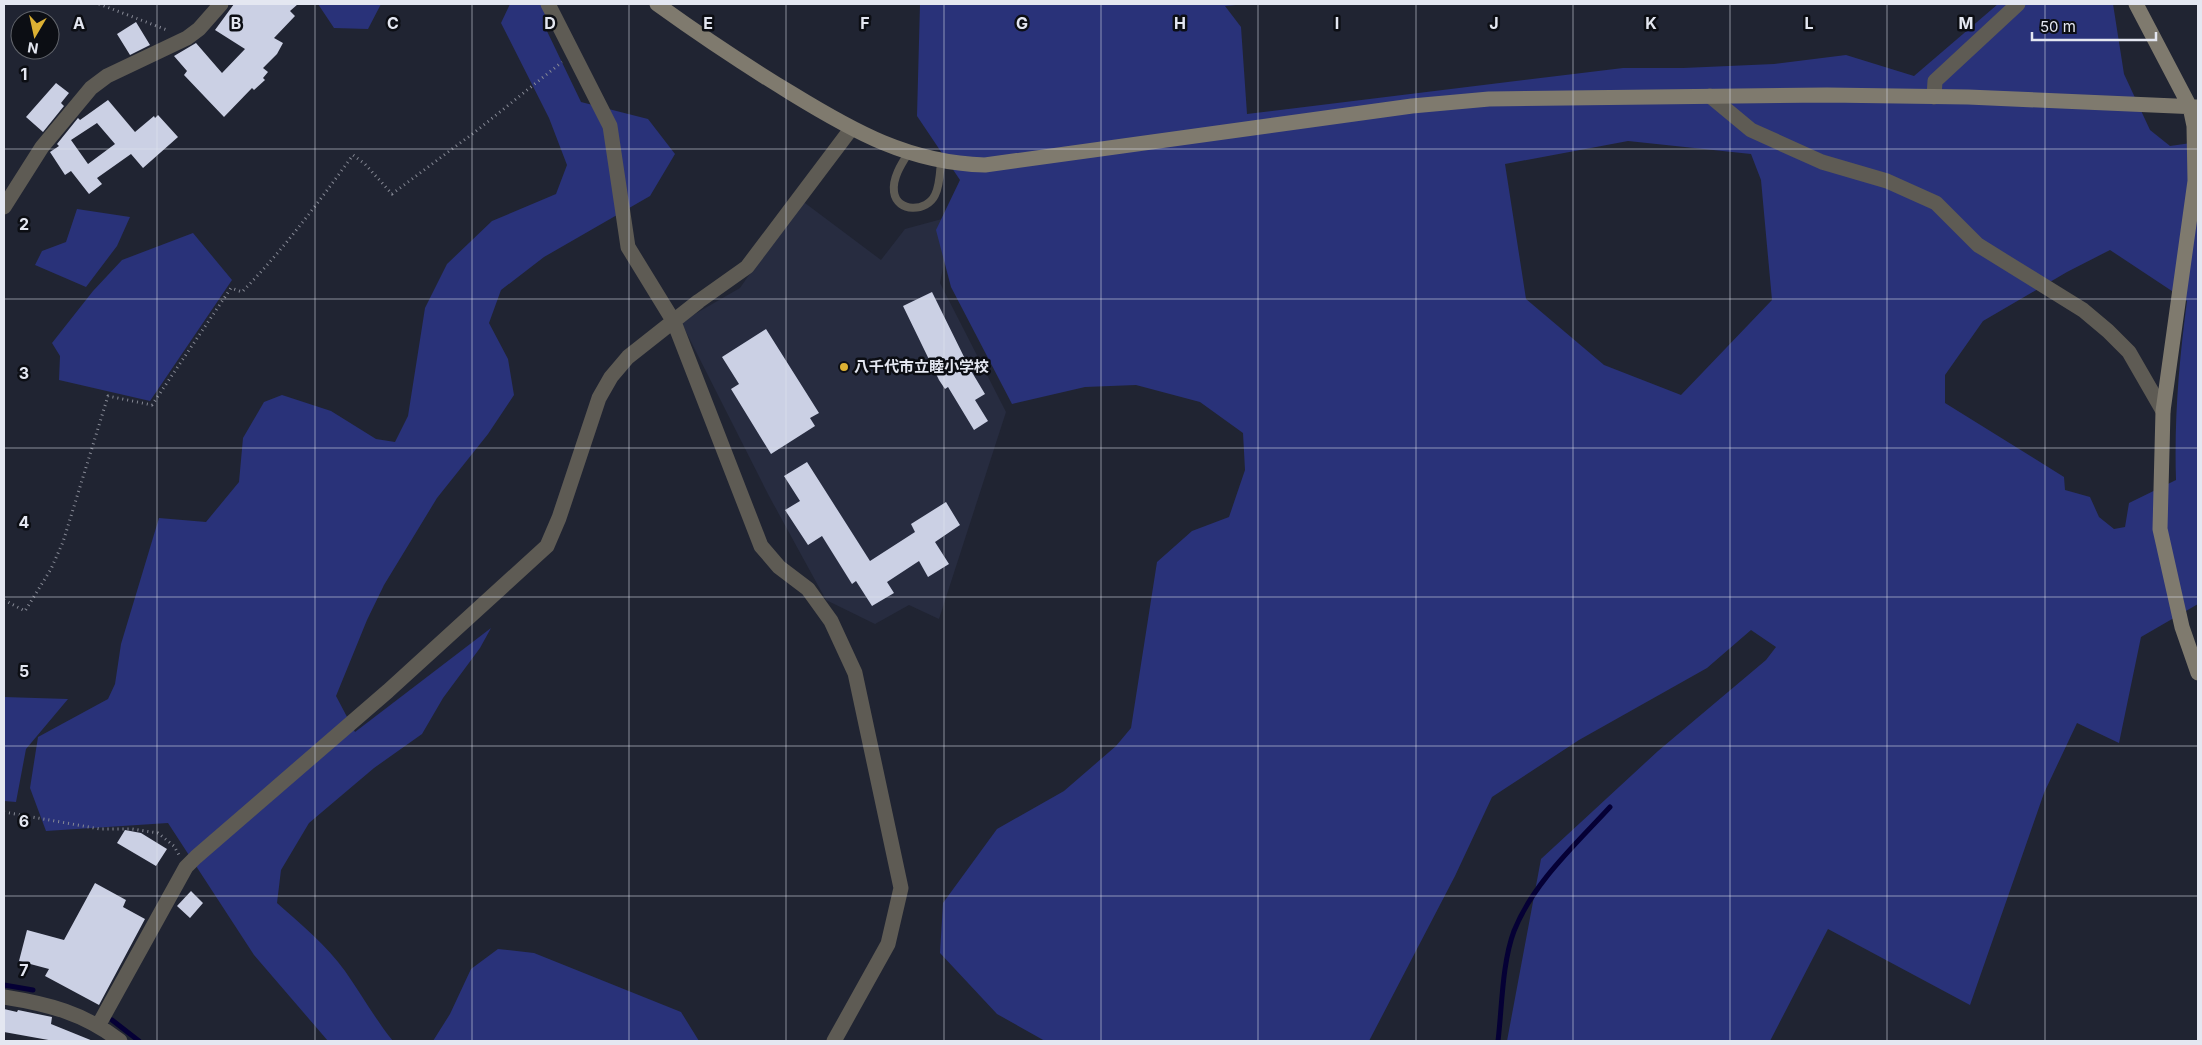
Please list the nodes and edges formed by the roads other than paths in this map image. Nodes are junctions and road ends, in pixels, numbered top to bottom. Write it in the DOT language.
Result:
graph roads {
  1 [pos="221,4"];
  2 [pos="548,4"];
  3 [pos="657,4"];
  4 [pos="2018,4"];
  5 [pos="2136,4"];
  6 [pos="1710,96"];
  7 [pos="1934,97"];
  8 [pos="2194,107"];
  9 [pos="851,129"];
  10 [pos="909,152"];
  11 [pos="941,161"];
  12 [pos="4,207"];
  13 [pos="674,322"];
  14 [pos="2163,411"];
  15 [pos="2198,673"];
  16 [pos="4,997"];
  17 [pos="98,1026"];
  18 [pos="120,1041"];
  19 [pos="834,1041"];
  1 -- 12 [label="street"];
  2 -- 13 [label="street"];
  3 -- 9 [label="street"];
  4 -- 7 [label="street"];
  5 -- 8 [label="street"];
  6 -- 7 [label="street"];
  6 -- 11 [label="street"];
  6 -- 14 [label="street"];
  7 -- 8 [label="street"];
  8 -- 14 [label="street"];
  9 -- 10 [label="street"];
  9 -- 13 [label="street"];
  10 -- 11 [label="street"];
  10 -- 11 [label="lane"];
  13 -- 17 [label="street"];
  13 -- 19 [label="street"];
  14 -- 15 [label="street"];
  16 -- 17 [label="street"];
  17 -- 18 [label="street"];
}
